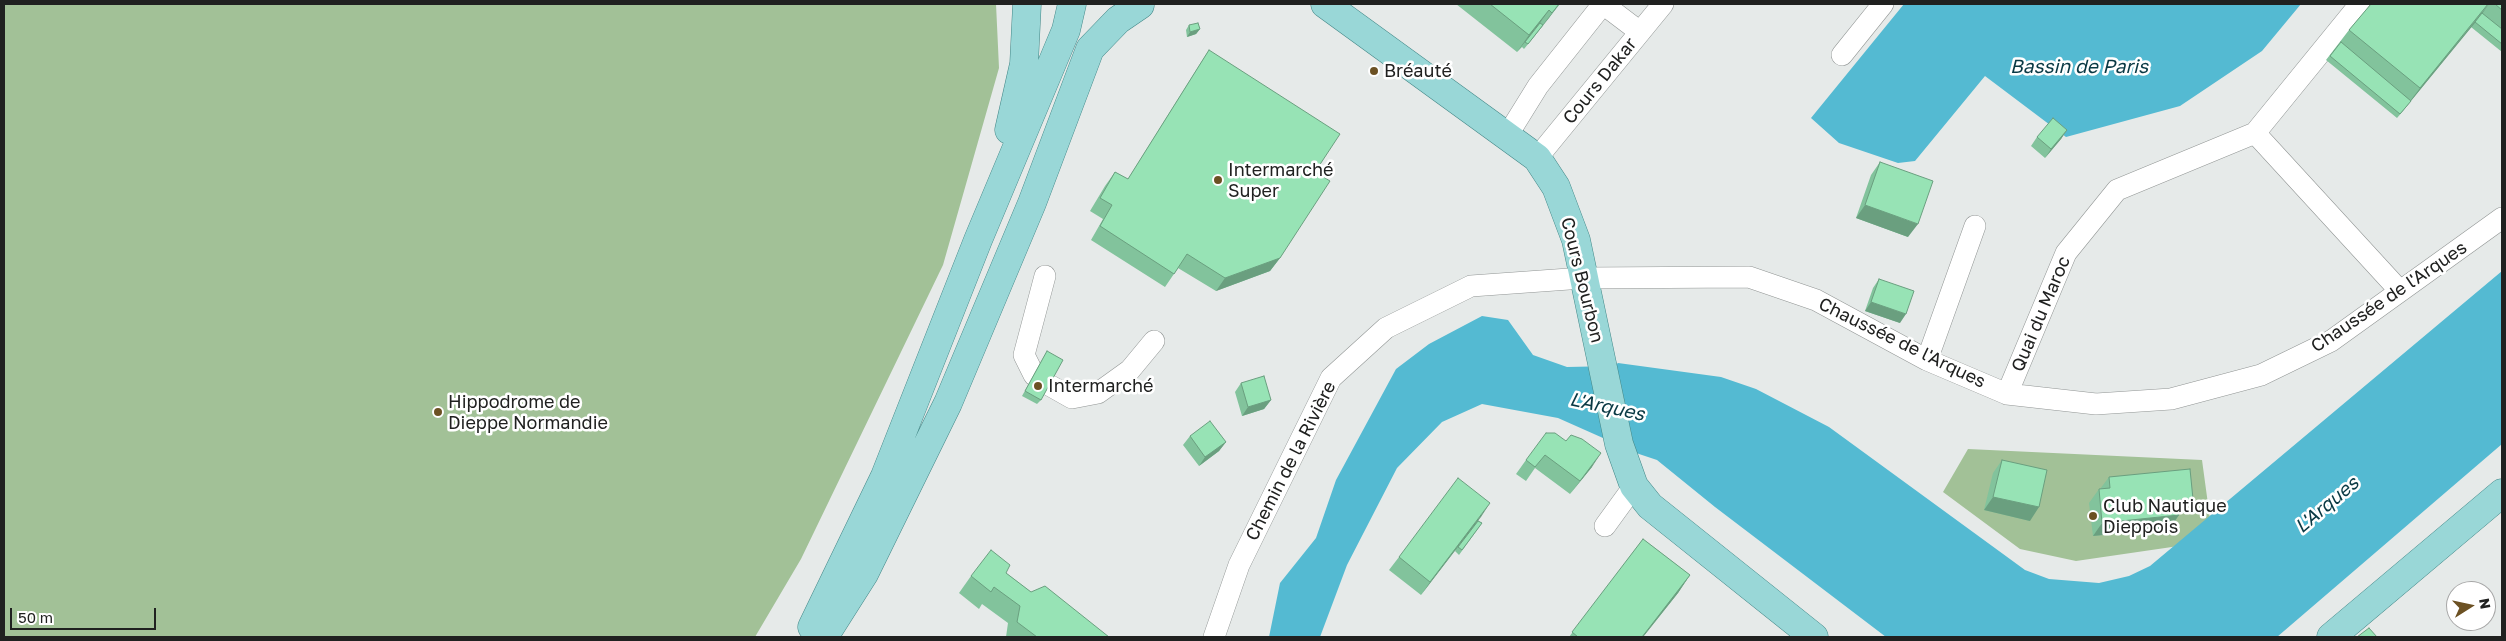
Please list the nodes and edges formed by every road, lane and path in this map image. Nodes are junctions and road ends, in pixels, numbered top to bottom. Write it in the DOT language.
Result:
graph roads {
  1 [pos="1027,4"];
  2 [pos="1072,4"];
  3 [pos="1137,4"];
  4 [pos="1325,4"];
  5 [pos="1603,4"];
  6 [pos="1663,4"];
  7 [pos="1884,4"];
  8 [pos="2360,4"];
  9 [pos="1640,32"];
  10 [pos="1842,55"];
  11 [pos="2255,133"];
  12 [pos="1507,136"];
  13 [pos="1537,158"];
  14 [pos="2502,218"];
  15 [pos="1975,226"];
  16 [pos="978,240"];
  17 [pos="1045,276"];
  18 [pos="1583,278"];
  19 [pos="2400,291"];
  20 [pos="1154,341"];
  21 [pos="1928,360"];
  22 [pos="2008,394"];
  23 [pos="1634,486"];
  24 [pos="2502,493"];
  25 [pos="1604,526"];
  26 [pos="806,637"];
  27 [pos="824,637"];
  28 [pos="1214,637"];
  29 [pos="1814,637"];
  30 [pos="2331,637"];
  1 -- 16 [label="main road"];
  2 -- 16 [label="main road"];
  3 -- 27 [label="main road"];
  4 -- 12 [label="main road, Cours Bourbon"];
  5 -- 9 [label="street"];
  5 -- 12 [label="street"];
  6 -- 9 [label="street, Cours Dakar"];
  7 -- 10 [label="street"];
  8 -- 11 [label="street, Quai du Maroc"];
  9 -- 13 [label="street, Cours Dakar"];
  11 -- 19 [label="street"];
  11 -- 22 [label="street, Quai du Maroc"];
  12 -- 13 [label="main road, Cours Bourbon"];
  13 -- 18 [label="main road, Cours Bourbon"];
  14 -- 19 [label="street, Chaussée de l'Arques"];
  15 -- 21 [label="street"];
  16 -- 26 [label="main road"];
  17 -- 20 [label="street"];
  18 -- 21 [label="street, Chaussée de l'Arques"];
  18 -- 23 [label="main road, Cours Bourbon"];
  18 -- 28 [label="street, Chemin de la Rivière"];
  19 -- 22 [label="street, Chaussée de l'Arques"];
  21 -- 22 [label="street, Chaussée de l'Arques"];
  23 -- 25 [label="street"];
  23 -- 29 [label="main road, Cours Bourbon"];
  24 -- 30 [label="main road"];
}
